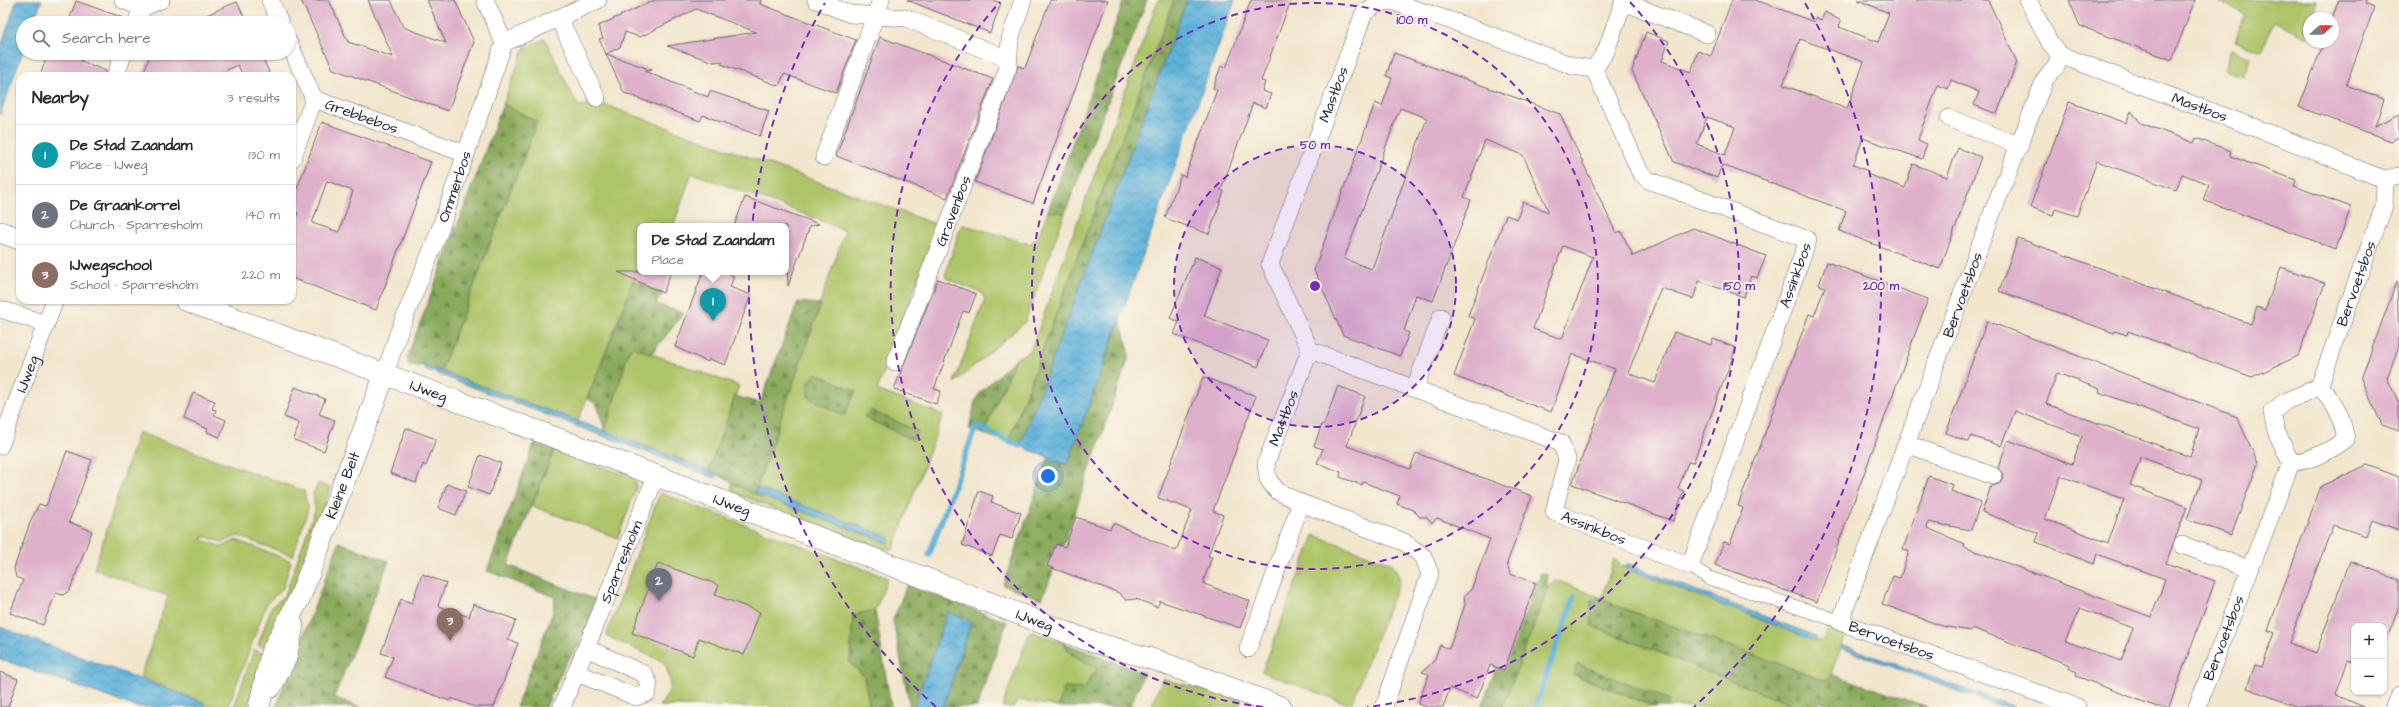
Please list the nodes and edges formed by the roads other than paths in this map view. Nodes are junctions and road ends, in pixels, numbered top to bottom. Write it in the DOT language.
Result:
graph roads {
  1 [pos="123,0"];
  2 [pos="162,0"];
  3 [pos="270,0"];
  4 [pos="485,0"];
  5 [pos="598,0"];
  6 [pos="816,0"];
  7 [pos="1024,0"];
  8 [pos="2028,0"];
  9 [pos="1624,1"];
  10 [pos="1376,2"];
  11 [pos="879,8"];
  12 [pos="139,15"];
  13 [pos="277,16"];
  14 [pos="559,18"];
  15 [pos="1707,34"];
  16 [pos="504,43"];
  17 [pos="2060,55"];
  18 [pos="296,59"];
  19 [pos="1008,59"];
  20 [pos="121,60"];
  21 [pos="1594,68"];
  22 [pos="117,72"];
  23 [pos="597,98"];
  24 [pos="314,99"];
  25 [pos="1949,118"];
  26 [pos="2020,146"];
  27 [pos="296,147"];
  28 [pos="466,154"];
  29 [pos="824,157"];
  30 [pos="2392,178"];
  31 [pos="0,232"];
  32 [pos="16,238"];
  33 [pos="54,304"];
  34 [pos="195,304"];
  35 [pos="0,309"];
  36 [pos="1441,317"];
  37 [pos="46,324"];
  38 [pos="1310,350"];
  39 [pos="895,362"];
  40 [pos="385,374"];
  41 [pos="2319,387"];
  42 [pos="1415,388"];
  43 [pos="1907,444"];
  44 [pos="0,446"];
  45 [pos="2291,463"];
  46 [pos="656,476"];
  47 [pos="1993,476"];
  48 [pos="1301,503"];
  49 [pos="2182,545"];
  50 [pos="1690,566"];
  51 [pos="2249,569"];
  52 [pos="1836,620"];
  53 [pos="586,648"];
  54 [pos="1248,649"];
  55 [pos="576,673"];
  56 [pos="2399,695"];
  57 [pos="260,707"];
  58 [pos="562,707"];
  59 [pos="1281,707"];
  60 [pos="1384,707"];
  61 [pos="2077,707"];
  62 [pos="2197,707"];
  63 [pos="2394,707"];
  1 -- 12 [label="street"];
  2 -- 12 [label="street"];
  3 -- 13 [label="street"];
  4 -- 16 [label="street"];
  5 -- 14 [label="street"];
  6 -- 11 [label="street"];
  7 -- 19 [label="street, Gravenbos"];
  8 -- 17 [label="street"];
  9 -- 15 [label="street"];
  9 -- 21 [label="street"];
  10 -- 21 [label="street, Mastbos"];
  10 -- 38 [label="street, Mastbos"];
  11 -- 19 [label="street"];
  11 -- 29 [label="street"];
  14 -- 16 [label="street"];
  14 -- 23 [label="street"];
  16 -- 28 [label="street, Ommerbos"];
  17 -- 26 [label="street, Bervoetsbos"];
  17 -- 30 [label="street, Mastbos"];
  18 -- 24 [label="street, Grebbebos"];
  19 -- 39 [label="street, Gravenbos"];
  20 -- 22 [label="street"];
  21 -- 50 [label="street, Assinkbos"];
  24 -- 27 [label="street"];
  24 -- 28 [label="street, Grebbebos"];
  25 -- 26 [label="street"];
  26 -- 43 [label="street, Bervoetsbos"];
  28 -- 40 [label="street, Ommerbos"];
  30 -- 41 [label="street, Bervoetsbos"];
  31 -- 32 [label="street"];
  33 -- 37 [label="street, IJweg"];
  34 -- 40 [label="street, IJweg"];
  35 -- 37 [label="street"];
  36 -- 42 [label="street"];
  37 -- 44 [label="street, IJweg"];
  38 -- 42 [label="street, Assinkbos"];
  38 -- 48 [label="street, Mastbos"];
  40 -- 46 [label="street, IJweg"];
  40 -- 57 [label="street, Kleine Belt"];
  41 -- 45 [label="street"];
  41 -- 45 [label="street"];
  42 -- 50 [label="street, Assinkbos"];
  43 -- 47 [label="street"];
  43 -- 61 [label="street, Bervoetsbos"];
  45 -- 51 [label="street, Bervoetsbos"];
  46 -- 53 [label="street, Sparresholm"];
  46 -- 59 [label="street, IJweg"];
  48 -- 54 [label="street"];
  48 -- 60 [label="street, Mastbos"];
  49 -- 51 [label="street"];
  50 -- 52 [label="street, Assinkbos"];
  51 -- 62 [label="street, Bervoetsbos"];
  53 -- 55 [label="street, Sparresholm"];
  53 -- 55 [label="street"];
  55 -- 58 [label="street, Sparresholm"];
  56 -- 63 [label="street"];
}
